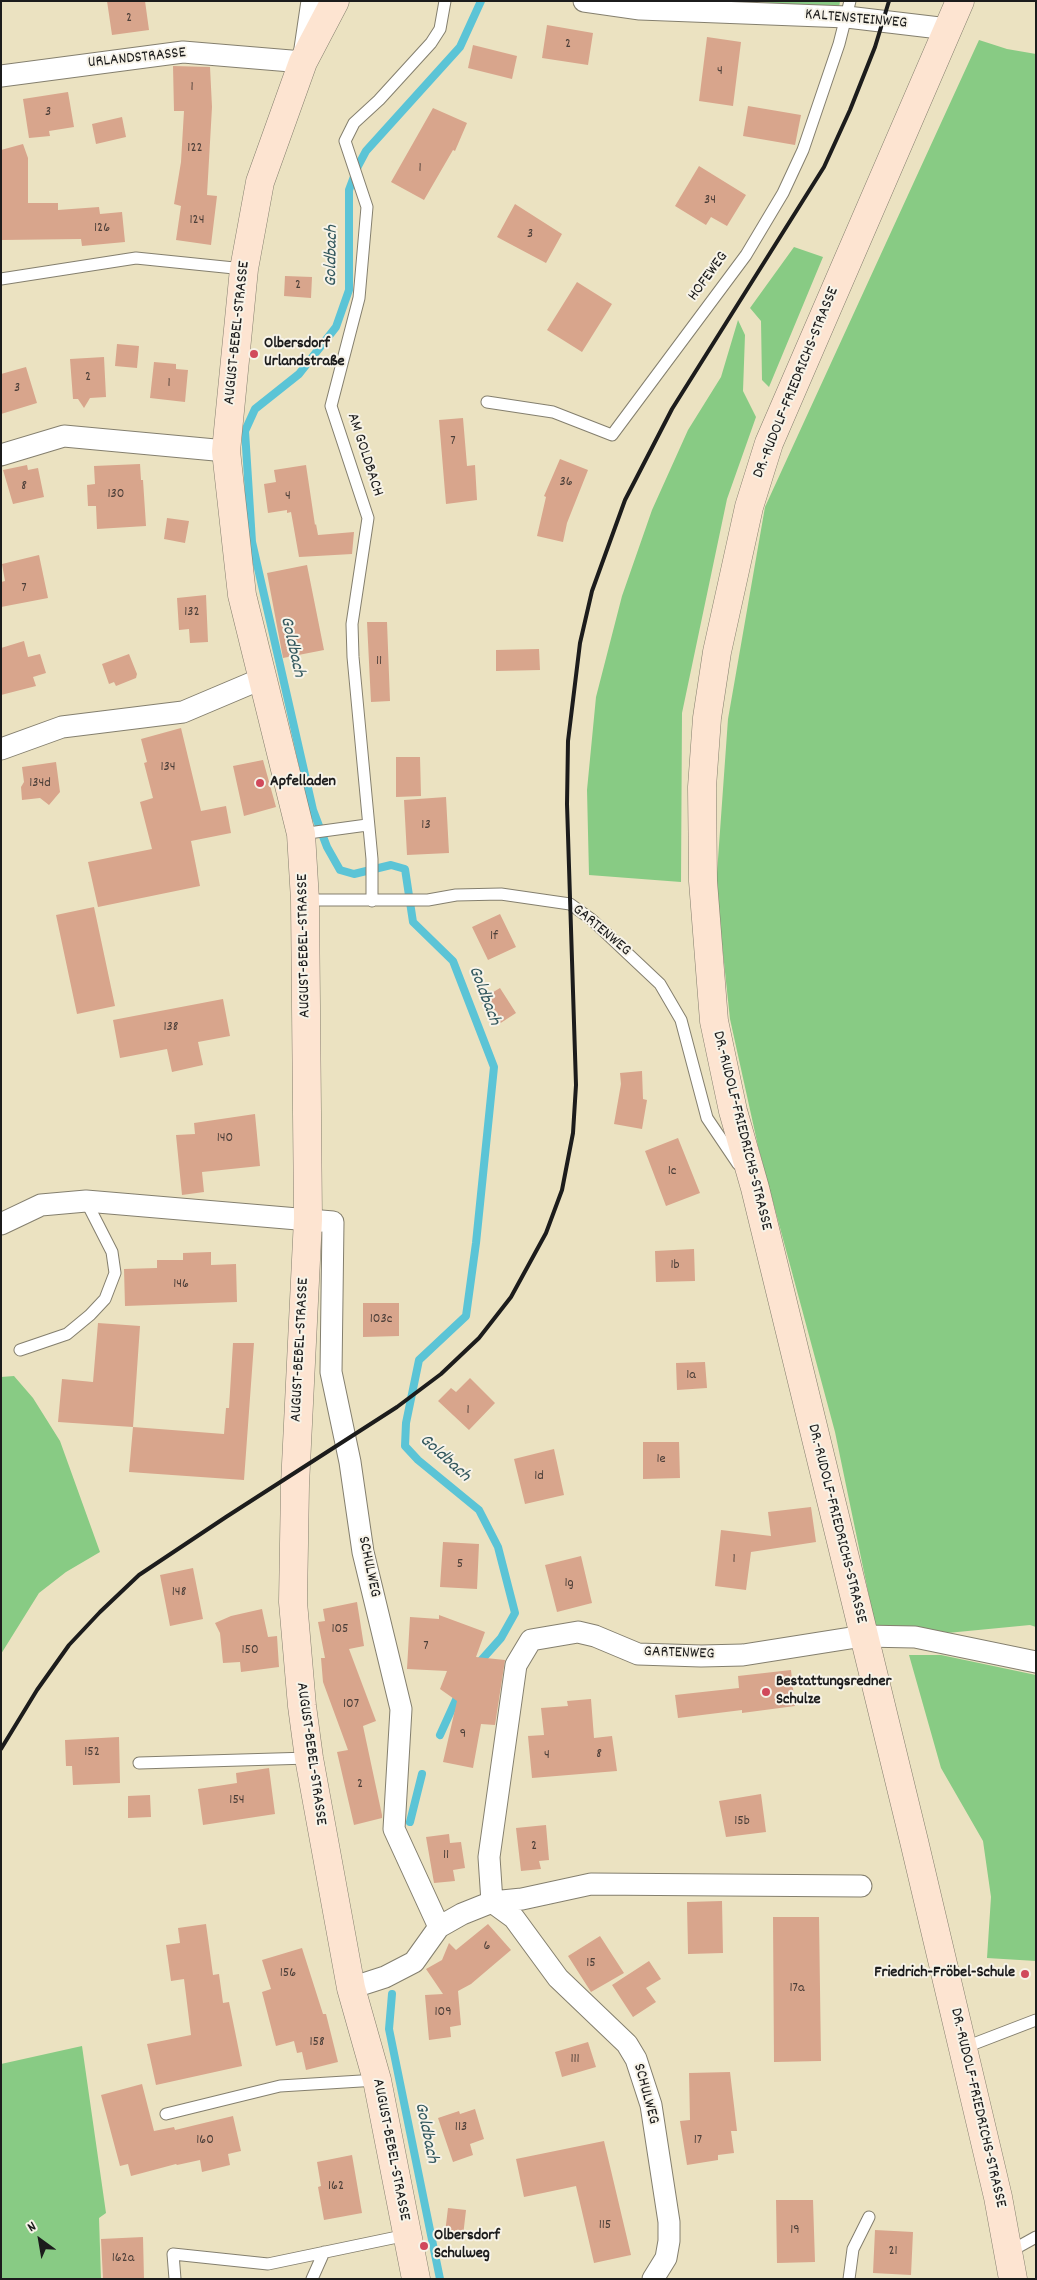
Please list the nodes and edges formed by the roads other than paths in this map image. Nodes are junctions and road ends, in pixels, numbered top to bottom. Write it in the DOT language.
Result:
graph roads {
  1 [pos="312,1"];
  2 [pos="335,1"];
  3 [pos="446,1"];
  4 [pos="584,1"];
  5 [pos="960,1"];
  6 [pos="848,9"];
  7 [pos="948,29"];
  8 [pos="303,62"];
  9 [pos="1,76"];
  10 [pos="244,269"];
  11 [pos="1,279"];
  12 [pos="487,402"];
  13 [pos="226,452"];
  14 [pos="1,455"];
  15 [pos="261,679"];
  16 [pos="1,749"];
  17 [pos="367,825"];
  18 [pos="301,834"];
  19 [pos="305,900"];
  20 [pos="372,901"];
  21 [pos="755,1188"];
  22 [pos="86,1201"];
  23 [pos="308,1219"];
  24 [pos="1,1224"];
  25 [pos="20,1350"];
  26 [pos="863,1636"];
  27 [pos="1036,1662"];
  28 [pos="309,1758"];
  29 [pos="139,1763"];
  30 [pos="861,1886"];
  31 [pos="492,1902"];
  32 [pos="439,1927"];
  33 [pos="351,1988"];
  34 [pos="1036,2020"];
  35 [pos="963,2048"];
  36 [pos="377,2080"];
  37 [pos="166,2114"];
  38 [pos="869,2217"];
  39 [pos="407,2235"];
  40 [pos="1036,2237"];
  41 [pos="324,2252"];
  42 [pos="1009,2252"];
  43 [pos="655,2278"];
  44 [pos="174,2279"];
  45 [pos="312,2279"];
  46 [pos="416,2279"];
  47 [pos="850,2279"];
  48 [pos="1014,2279"];
  1 -- 8 [label="street"];
  2 -- 8 [label="main road, AUGUST-BEBEL-STRASSE"];
  3 -- 17 [label="lane, AM GOLDBACH"];
  4 -- 6 [label="street, KALTENSTEINWEG"];
  5 -- 7 [label="main road, DR.-RUDOLF-FRIEDRICHS-STRASSE"];
  6 -- 7 [label="street, KALTENSTEINWEG"];
  6 -- 12 [label="lane, HOFEWEG"];
  7 -- 21 [label="main road, DR.-RUDOLF-FRIEDRICHS-STRASSE"];
  8 -- 9 [label="street, URLANDSTRASSE"];
  8 -- 10 [label="main road, AUGUST-BEBEL-STRASSE"];
  10 -- 11 [label="lane"];
  10 -- 13 [label="main road, AUGUST-BEBEL-STRASSE"];
  13 -- 14 [label="street"];
  13 -- 15 [label="main road, AUGUST-BEBEL-STRASSE"];
  15 -- 16 [label="street"];
  15 -- 18 [label="main road, AUGUST-BEBEL-STRASSE"];
  17 -- 18 [label="lane"];
  17 -- 20 [label="lane, AM GOLDBACH"];
  18 -- 19 [label="main road, AUGUST-BEBEL-STRASSE"];
  19 -- 20 [label="lane, GARTENWEG"];
  19 -- 23 [label="main road, AUGUST-BEBEL-STRASSE"];
  20 -- 21 [label="lane, GARTENWEG"];
  21 -- 26 [label="main road, DR.-RUDOLF-FRIEDRICHS-STRASSE"];
  22 -- 23 [label="street"];
  22 -- 24 [label="street"];
  22 -- 25 [label="lane"];
  23 -- 28 [label="main road, AUGUST-BEBEL-STRASSE"];
  23 -- 32 [label="street, SCHULWEG"];
  26 -- 27 [label="street, GARTENWEG"];
  26 -- 31 [label="street, GARTENWEG"];
  26 -- 35 [label="main road, DR.-RUDOLF-FRIEDRICHS-STRASSE"];
  28 -- 29 [label="lane"];
  28 -- 33 [label="main road, AUGUST-BEBEL-STRASSE"];
  30 -- 31 [label="street"];
  31 -- 32 [label="street"];
  31 -- 43 [label="street, SCHULWEG"];
  32 -- 33 [label="street"];
  33 -- 36 [label="main road, AUGUST-BEBEL-STRASSE"];
  34 -- 35 [label="lane"];
  35 -- 42 [label="main road, DR.-RUDOLF-FRIEDRICHS-STRASSE"];
  36 -- 37 [label="lane"];
  36 -- 39 [label="main road, AUGUST-BEBEL-STRASSE"];
  38 -- 47 [label="lane"];
  39 -- 41 [label="lane"];
  39 -- 46 [label="main road, AUGUST-BEBEL-STRASSE"];
  40 -- 42 [label="lane"];
  41 -- 44 [label="lane"];
  41 -- 45 [label="lane"];
  42 -- 48 [label="main road, DR.-RUDOLF-FRIEDRICHS-STRASSE"];
}
